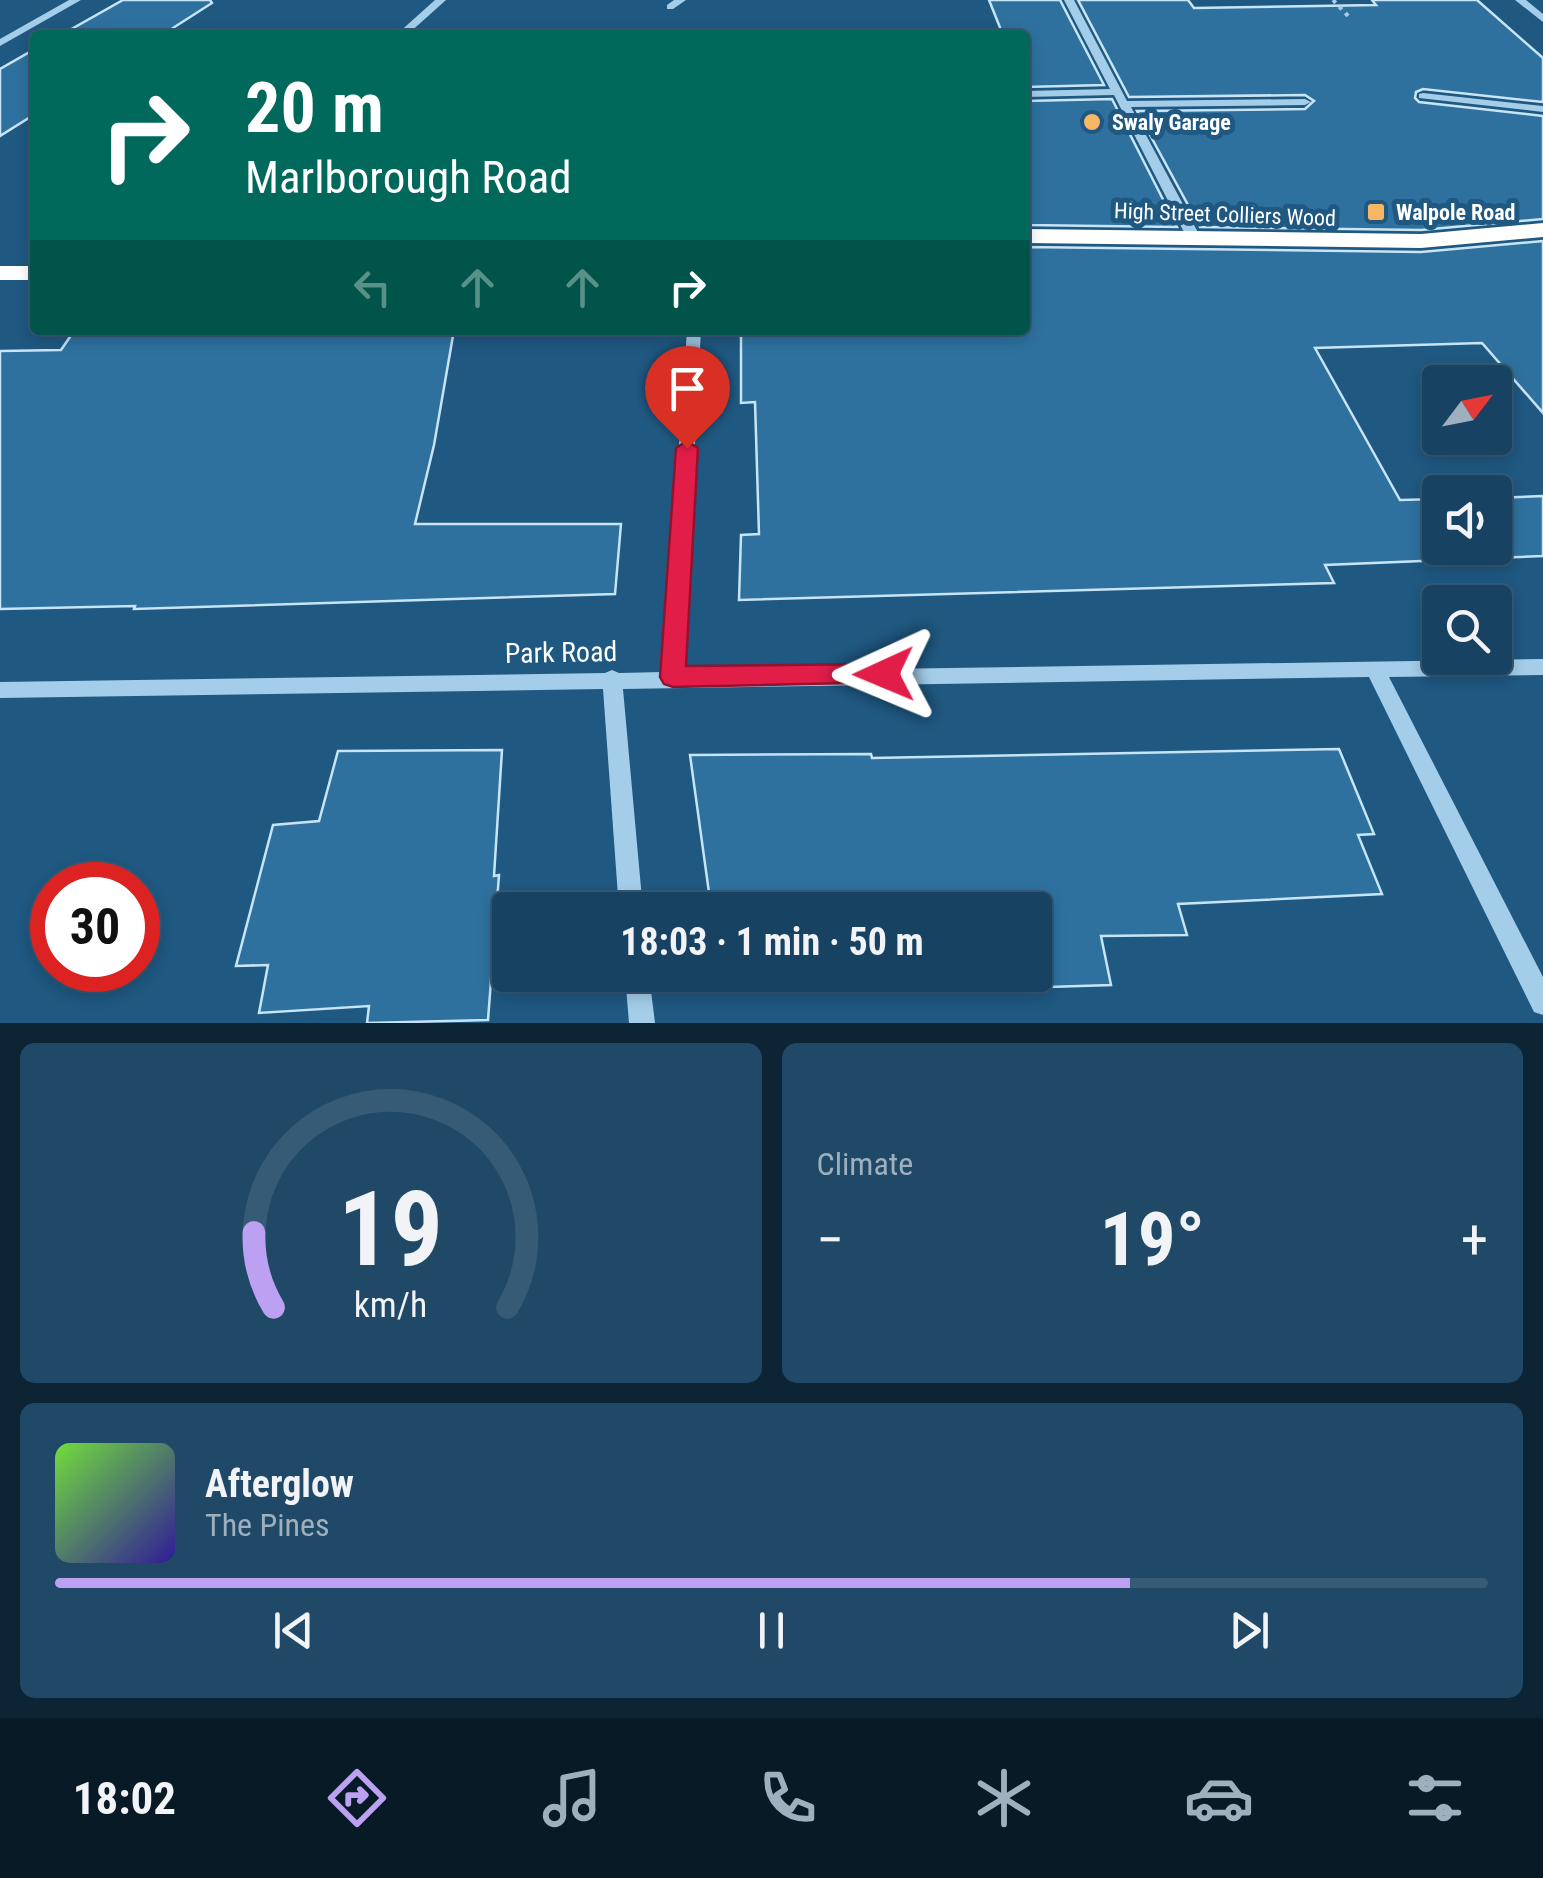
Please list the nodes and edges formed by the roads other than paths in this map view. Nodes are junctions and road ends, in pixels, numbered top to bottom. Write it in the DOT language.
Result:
graph roads {
  1 [pos="76,0"];
  2 [pos="441,0"];
  3 [pos="681,0"];
  4 [pos="1069,0"];
  5 [pos="1520,0"];
  6 [pos="670,7"];
  7 [pos="1543,19"];
  8 [pos="407,30"];
  9 [pos="0,43"];
  10 [pos="1116,92"];
  11 [pos="1030,94"];
  12 [pos="1423,96"];
  13 [pos="1305,102"];
  14 [pos="1124,104"];
  15 [pos="1543,109"];
  16 [pos="1543,230"];
  17 [pos="1030,236"];
  18 [pos="1194,238"];
  19 [pos="0,273"];
  20 [pos="30,273"];
  21 [pos="694,335"];
  22 [pos="1543,667"];
  23 [pos="1376,669"];
  24 [pos="673,677"];
  25 [pos="612,678"];
  26 [pos="0,690"];
  27 [pos="630,892"];
  28 [pos="639,992"];
  29 [pos="1543,1002"];
  30 [pos="642,1023"];
  1 -- 9 [label="street"];
  2 -- 8 [label="street"];
  3 -- 6 [label="street"];
  4 -- 10 [label="street"];
  5 -- 7 [label="street"];
  10 -- 11 [label="street"];
  10 -- 14 [label="street"];
  12 -- 15 [label="street"];
  13 -- 14 [label="street"];
  14 -- 18 [label="street"];
  16 -- 18 [label="highway, High Street Colliers Wood"];
  17 -- 18 [label="highway, High Street Colliers Wood"];
  19 -- 20 [label="highway"];
  21 -- 24 [label="street"];
  22 -- 23 [label="street, Park Road"];
  23 -- 24 [label="street, Park Road"];
  23 -- 29 [label="street"];
  24 -- 25 [label="street, Park Road"];
  25 -- 26 [label="street, Park Road"];
  25 -- 27 [label="street"];
  28 -- 30 [label="street"];
}
